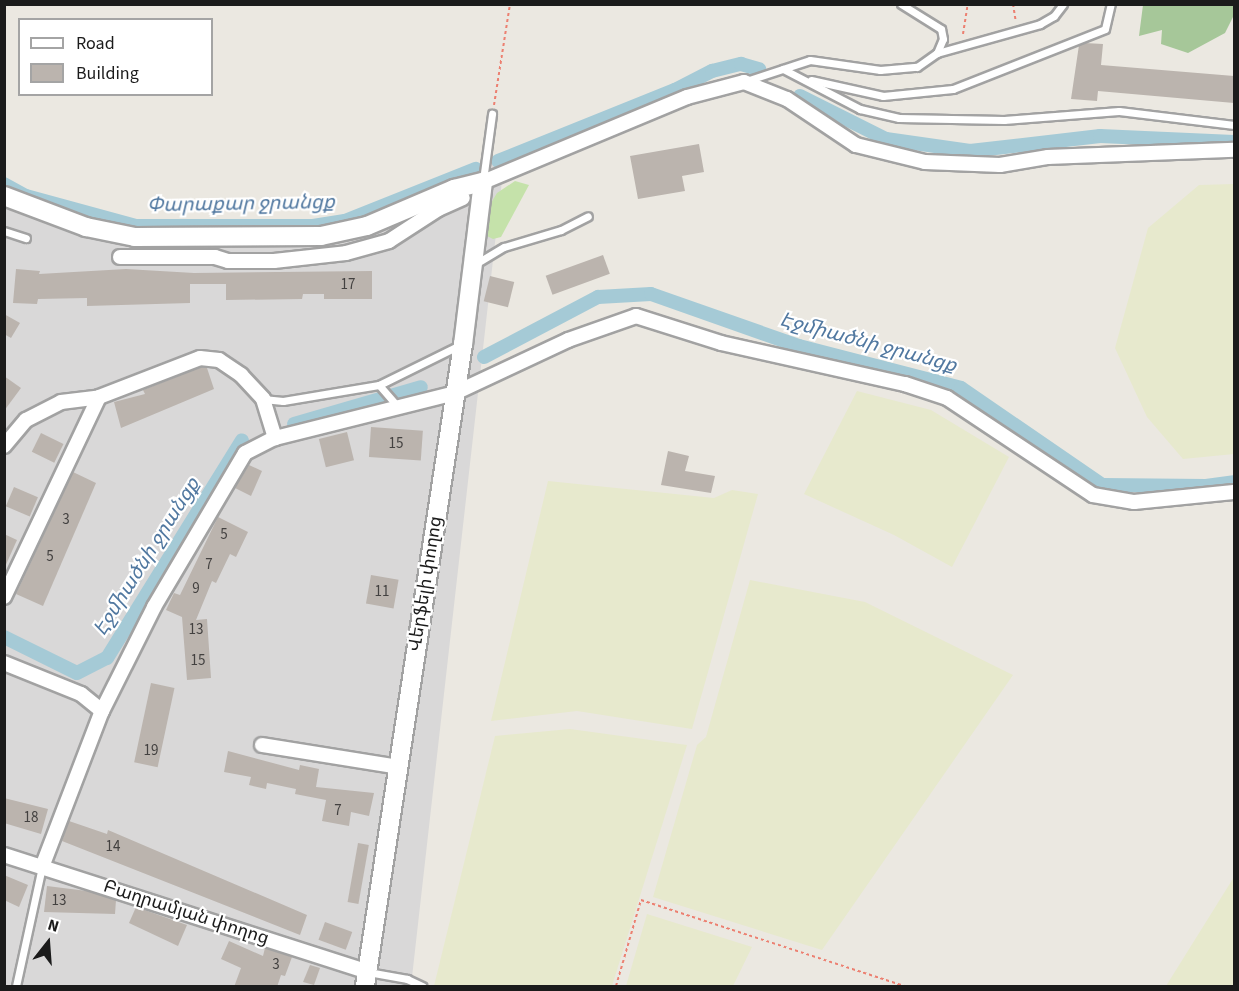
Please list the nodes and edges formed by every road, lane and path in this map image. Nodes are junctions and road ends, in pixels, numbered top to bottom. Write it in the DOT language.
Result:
graph roads {
  1 [pos="510,4"];
  2 [pos="901,4"];
  3 [pos="968,4"];
  4 [pos="1013,4"];
  5 [pos="1063,4"];
  6 [pos="1111,4"];
  7 [pos="1018,31"];
  8 [pos="961,46"];
  9 [pos="937,53"];
  10 [pos="783,69"];
  11 [pos="803,78"];
  12 [pos="744,82"];
  13 [pos="493,111"];
  14 [pos="1234,125"];
  15 [pos="1234,150"];
  16 [pos="483,182"];
  17 [pos="4,196"];
  18 [pos="462,200"];
  19 [pos="588,216"];
  20 [pos="4,231"];
  21 [pos="26,238"];
  22 [pos="120,257"];
  23 [pos="471,268"];
  24 [pos="463,344"];
  25 [pos="380,387"];
  26 [pos="455,393"];
  27 [pos="99,397"];
  28 [pos="263,399"];
  29 [pos="395,404"];
  30 [pos="275,438"];
  31 [pos="4,446"];
  32 [pos="1234,492"];
  33 [pos="4,597"];
  34 [pos="4,663"];
  35 [pos="102,711"];
  36 [pos="262,745"];
  37 [pos="399,767"];
  38 [pos="4,855"];
  39 [pos="42,867"];
  40 [pos="367,979"];
  41 [pos="16,987"];
  42 [pos="422,987"];
  43 [pos="616,987"];
  44 [pos="904,987"];
  1 -- 13 [label="path"];
  2 -- 9 [label="lane"];
  3 -- 8 [label="path"];
  4 -- 7 [label="path"];
  5 -- 7 [label="lane"];
  6 -- 11 [label="lane"];
  7 -- 8 [label="lane"];
  8 -- 9 [label="lane"];
  9 -- 10 [label="lane"];
  10 -- 11 [label="lane"];
  10 -- 12 [label="lane"];
  11 -- 14 [label="lane"];
  12 -- 15 [label="street"];
  12 -- 16 [label="street"];
  13 -- 16 [label="lane"];
  16 -- 18 [label="street"];
  16 -- 18 [label="street, Վերֆելի փողոց"];
  17 -- 18 [label="street"];
  18 -- 22 [label="street"];
  18 -- 23 [label="street, Վերֆելի փողոց"];
  19 -- 23 [label="lane"];
  20 -- 21 [label="lane"];
  23 -- 24 [label="street, Վերֆելի փողոց"];
  24 -- 25 [label="lane"];
  24 -- 26 [label="street, Վերֆելի փողոց"];
  25 -- 28 [label="lane"];
  25 -- 29 [label="lane"];
  26 -- 29 [label="street"];
  26 -- 32 [label="street"];
  26 -- 37 [label="street, Վերֆելի փողոց"];
  27 -- 28 [label="street"];
  27 -- 31 [label="street"];
  27 -- 33 [label="street"];
  28 -- 30 [label="street"];
  29 -- 30 [label="street"];
  30 -- 35 [label="street"];
  34 -- 35 [label="street"];
  35 -- 39 [label="street"];
  36 -- 37 [label="street"];
  37 -- 40 [label="street, Վերֆելի փողոց"];
  38 -- 39 [label="street, Բաղրամյան փողոց"];
  39 -- 40 [label="street, Բաղրամյան փողոց"];
  39 -- 41 [label="lane"];
  40 -- 42 [label="lane"];
  43 -- 44 [label="path"];
}
